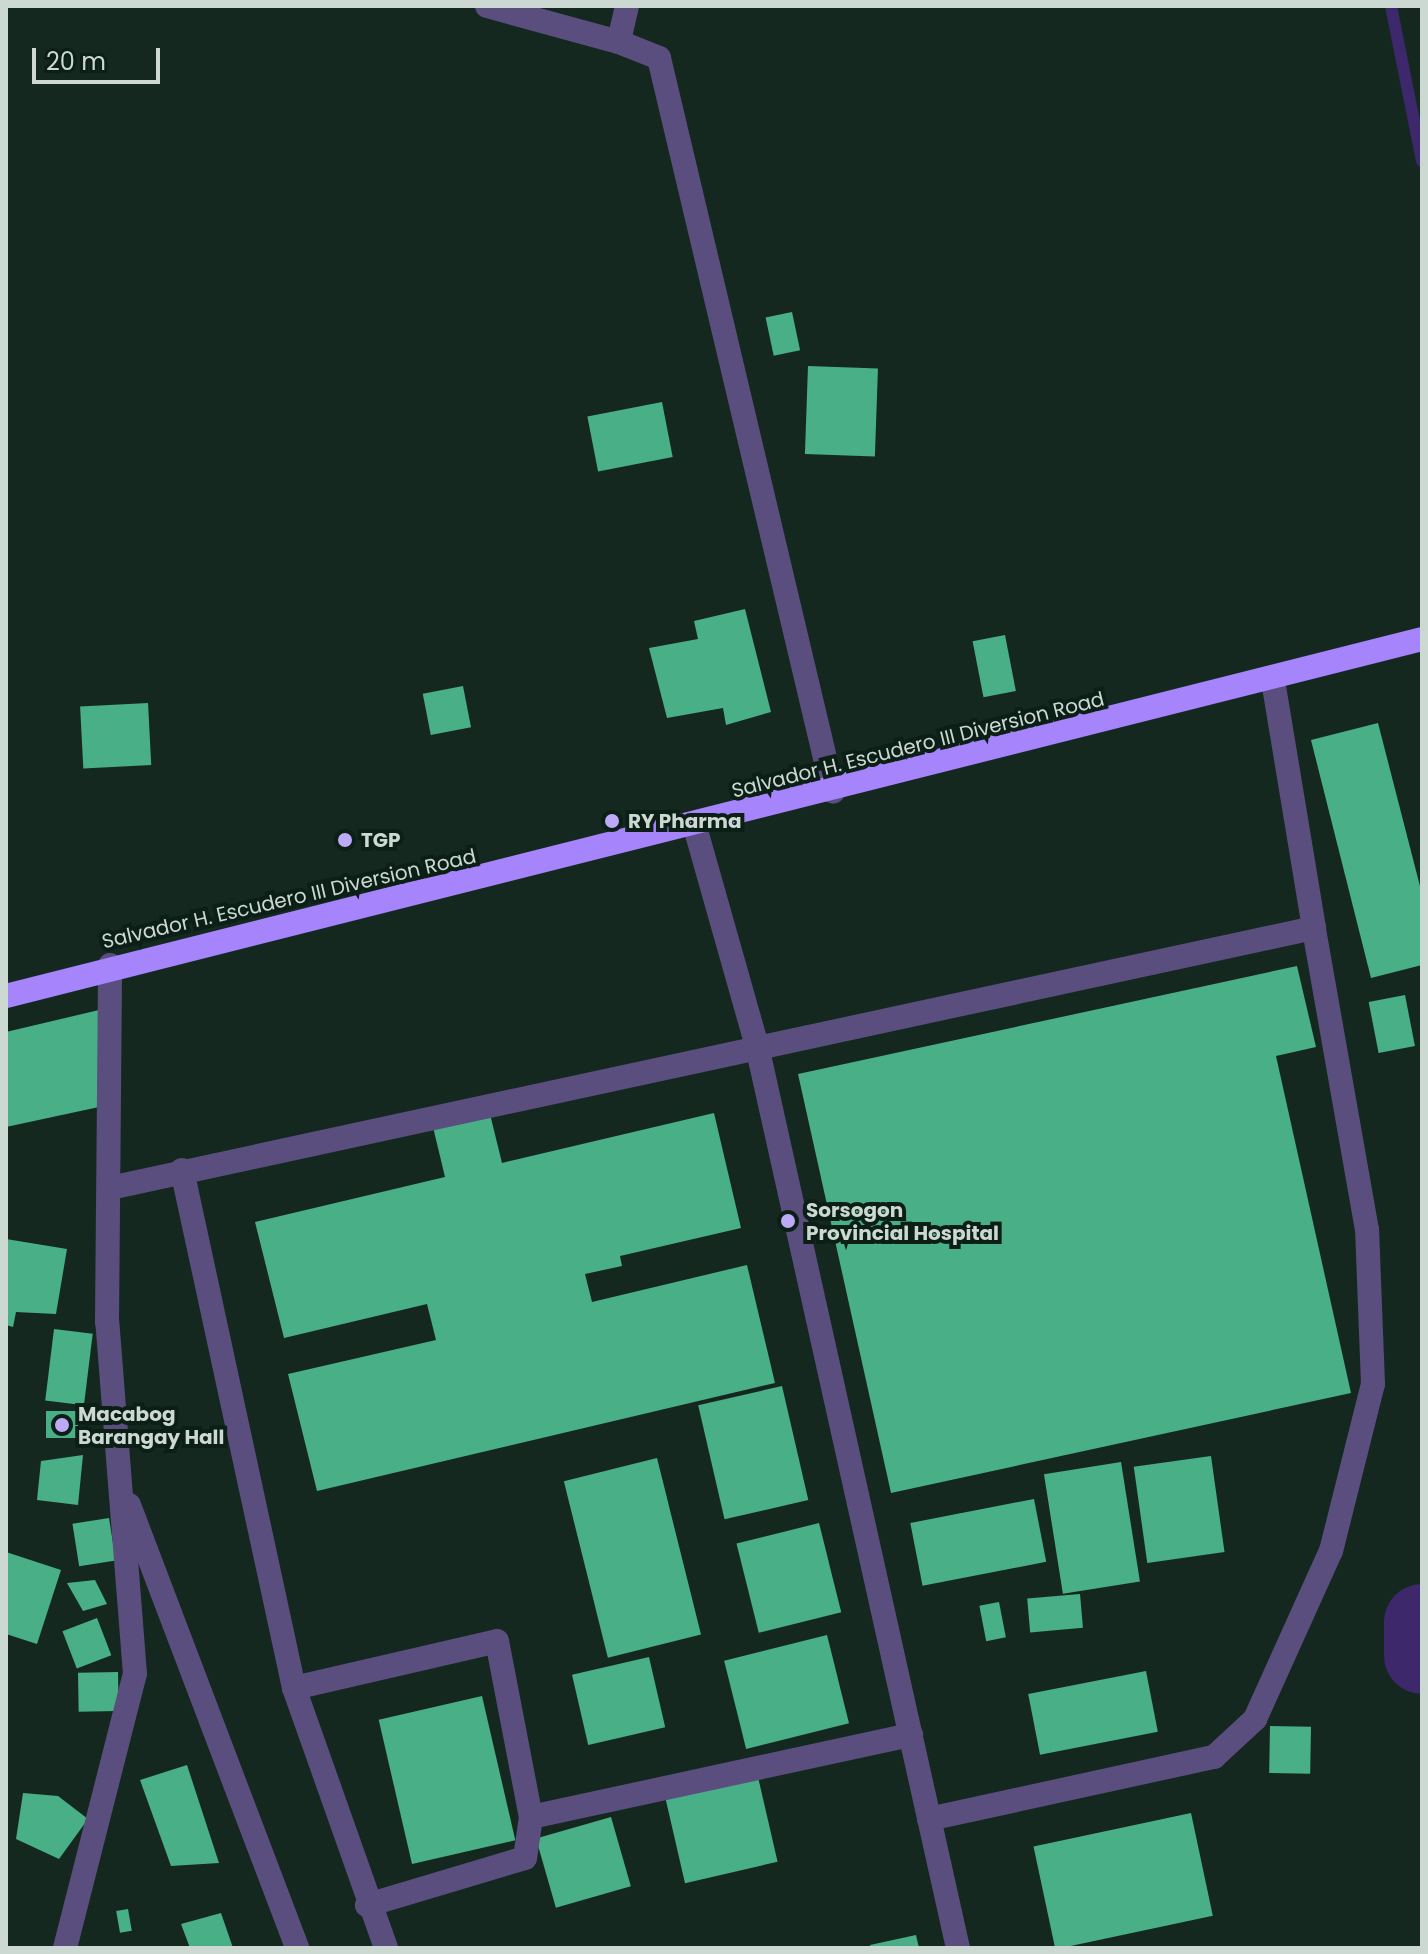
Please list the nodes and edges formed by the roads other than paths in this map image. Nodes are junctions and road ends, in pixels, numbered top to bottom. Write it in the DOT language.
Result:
graph roads {
  1 [pos="487,6"];
  2 [pos="627,6"];
  3 [pos="619,42"];
  4 [pos="1422,639"];
  5 [pos="1273,680"];
  6 [pos="833,792"];
  7 [pos="695,827"];
  8 [pos="1314,928"];
  9 [pos="110,965"];
  10 [pos="6,996"];
  11 [pos="757,1046"];
  12 [pos="182,1170"];
  13 [pos="110,1188"];
  14 [pos="118,1476"];
  15 [pos="294,1688"];
  16 [pos="911,1735"];
  17 [pos="531,1817"];
  18 [pos="929,1819"];
  19 [pos="367,1905"];
  20 [pos="65,1948"];
  21 [pos="297,1948"];
  22 [pos="386,1948"];
  23 [pos="958,1948"];
  1 -- 3 [label="street"];
  2 -- 3 [label="street"];
  3 -- 6 [label="street"];
  4 -- 5 [label="highway, Salvador H. Escudero III Diversion Road"];
  5 -- 6 [label="highway, Salvador H. Escudero III Diversion Road"];
  5 -- 8 [label="street"];
  6 -- 7 [label="highway, Salvador H. Escudero III Diversion Road"];
  7 -- 9 [label="highway, Salvador H. Escudero III Diversion Road"];
  7 -- 11 [label="street"];
  8 -- 11 [label="street"];
  8 -- 18 [label="street"];
  9 -- 10 [label="highway, Salvador H. Escudero III Diversion Road"];
  9 -- 13 [label="street"];
  11 -- 12 [label="street"];
  11 -- 16 [label="street"];
  12 -- 13 [label="street"];
  12 -- 15 [label="street"];
  13 -- 14 [label="street"];
  14 -- 20 [label="street"];
  14 -- 21 [label="street"];
  15 -- 17 [label="street"];
  15 -- 19 [label="street"];
  16 -- 17 [label="street"];
  16 -- 18 [label="street"];
  17 -- 19 [label="street"];
  18 -- 23 [label="street"];
  19 -- 22 [label="street"];
}
